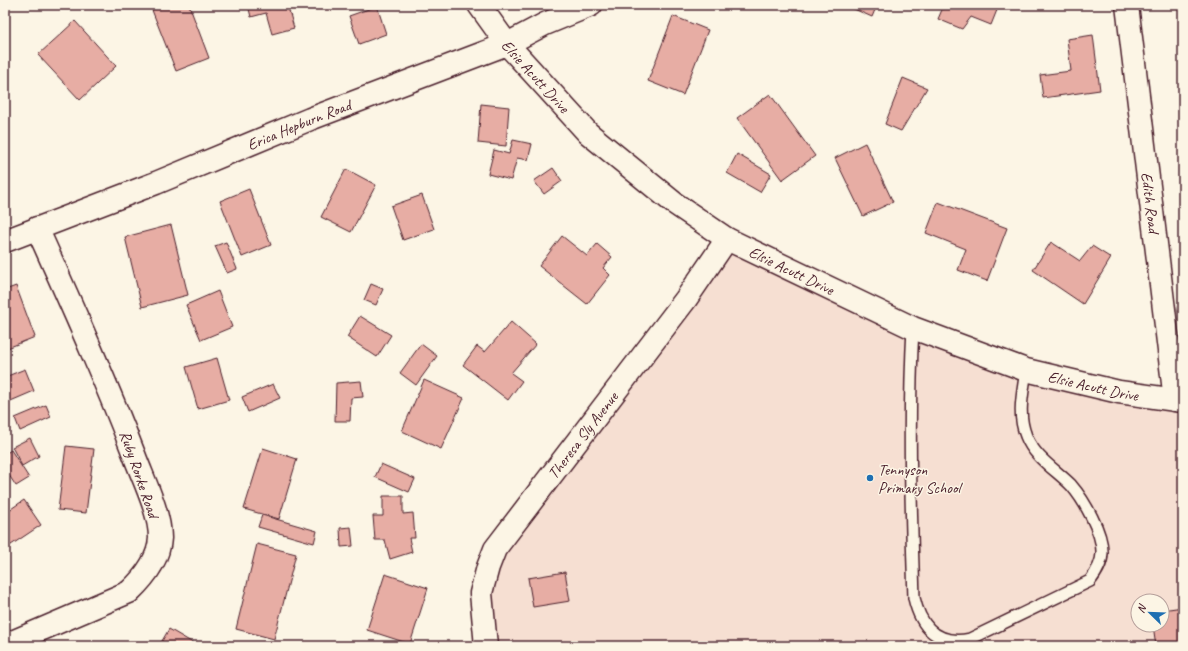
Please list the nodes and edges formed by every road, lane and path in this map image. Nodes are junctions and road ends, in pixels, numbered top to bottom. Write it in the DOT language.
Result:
graph roads {
  1 [pos="479,5"];
  2 [pos="591,5"];
  3 [pos="1127,5"];
  4 [pos="507,44"];
  5 [pos="37,228"];
  6 [pos="727,239"];
  7 [pos="5,241"];
  8 [pos="913,328"];
  9 [pos="1026,370"];
  10 [pos="1179,401"];
  11 [pos="5,645"];
  12 [pos="486,646"];
  1 -- 4 [label="street, Elsie Acutt Drive"];
  2 -- 4 [label="street, Erica Hepburn Road"];
  3 -- 10 [label="street, Edith Road"];
  4 -- 5 [label="street, Erica Hepburn Road"];
  4 -- 6 [label="street, Elsie Acutt Drive"];
  5 -- 7 [label="street, Erica Hepburn Road"];
  5 -- 11 [label="street, Ruby Rorke Road"];
  6 -- 8 [label="street, Elsie Acutt Drive"];
  6 -- 12 [label="street, Theresa Sly Avenue"];
  8 -- 9 [label="street, Elsie Acutt Drive"];
  8 -- 9 [label="lane"];
  9 -- 10 [label="street, Elsie Acutt Drive"];
}
